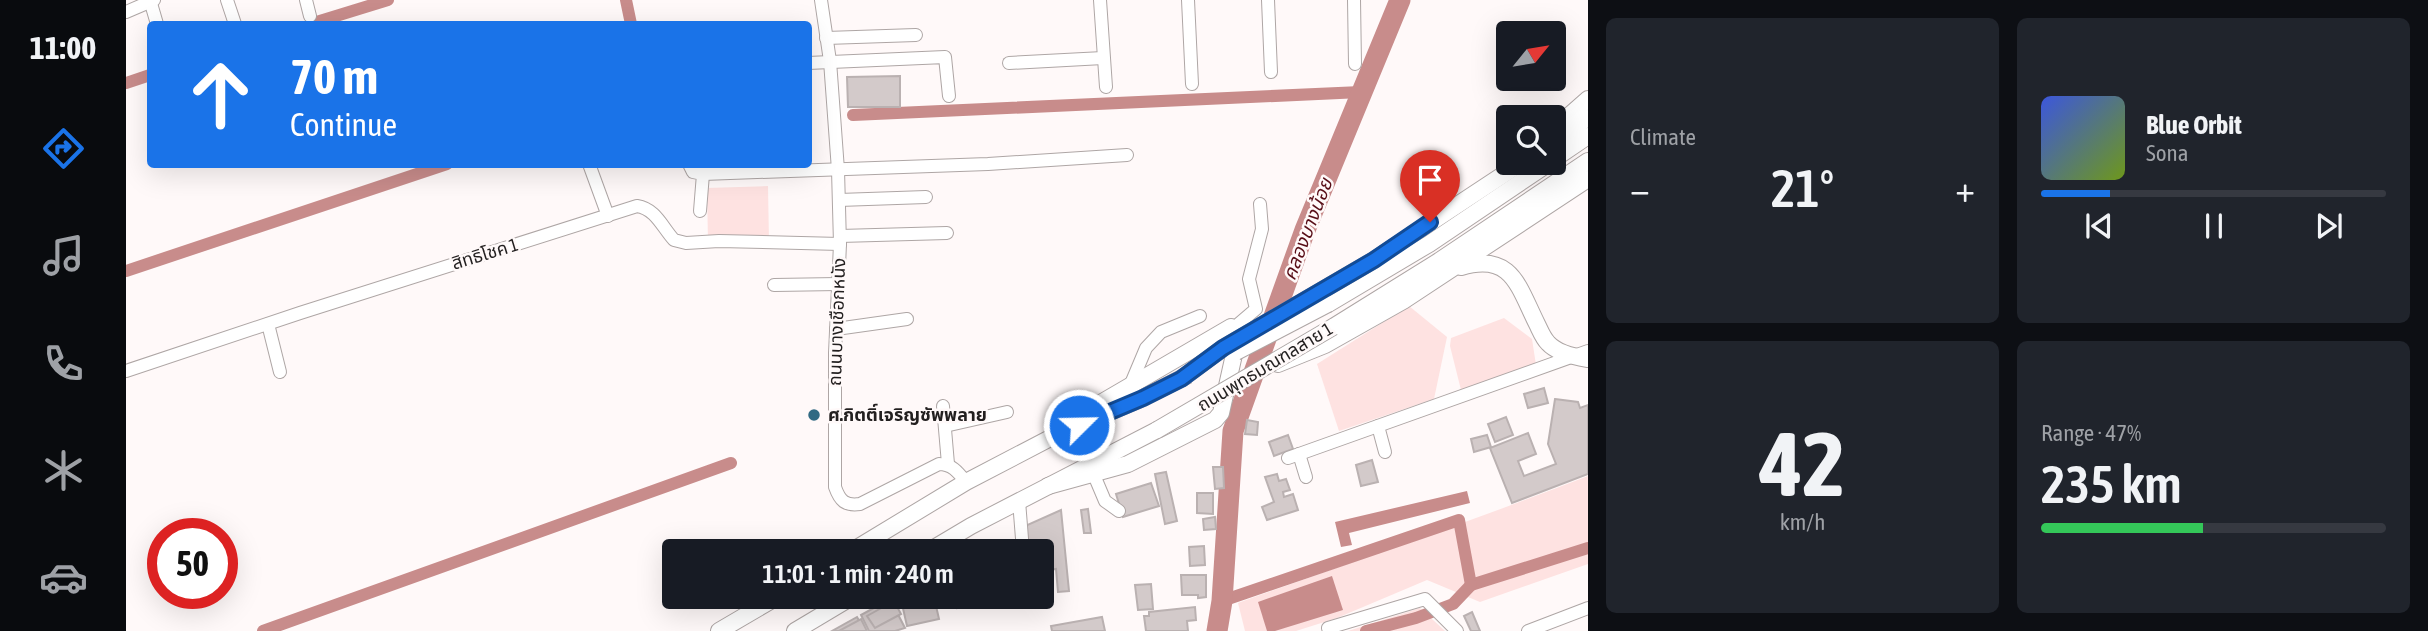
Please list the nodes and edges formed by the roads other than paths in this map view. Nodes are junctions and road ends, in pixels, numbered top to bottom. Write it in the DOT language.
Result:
graph roads {
  1 [pos="228,0"];
  2 [pos="306,0"];
  3 [pos="821,0"];
  4 [pos="1100,0"];
  5 [pos="1188,0"];
  6 [pos="1268,0"];
  7 [pos="1354,0"];
  8 [pos="151,1"];
  9 [pos="126,12"];
  10 [pos="310,16"];
  11 [pos="156,21"];
  12 [pos="234,21"];
  13 [pos="916,35"];
  14 [pos="826,38"];
  15 [pos="1103,58"];
  16 [pos="830,61"];
  17 [pos="812,63"];
  18 [pos="1009,63"];
  19 [pos="1356,64"];
  20 [pos="1271,72"];
  21 [pos="1192,84"];
  22 [pos="1106,87"];
  23 [pos="949,96"];
  24 [pos="1588,99"];
  25 [pos="1566,118"];
  26 [pos="1588,118"];
  27 [pos="1566,133"];
  28 [pos="1588,136"];
  29 [pos="1566,151"];
  30 [pos="1127,155"];
  31 [pos="1588,162"];
  32 [pos="591,168"];
  33 [pos="691,168"];
  34 [pos="838,170"];
  35 [pos="703,174"];
  36 [pos="1497,175"];
  37 [pos="1503,175"];
  38 [pos="1531,175"];
  39 [pos="1588,179"];
  40 [pos="1472,195"];
  41 [pos="926,197"];
  42 [pos="839,200"];
  43 [pos="1260,204"];
  44 [pos="701,211"];
  45 [pos="608,216"];
  46 [pos="947,233"];
  47 [pos="840,240"];
  48 [pos="1445,266"];
  49 [pos="838,284"];
  50 [pos="774,285"];
  51 [pos="1200,316"];
  52 [pos="907,319"];
  53 [pos="268,324"];
  54 [pos="1235,327"];
  55 [pos="836,329"];
  56 [pos="1583,356"];
  57 [pos="1264,369"];
  58 [pos="126,371"];
  59 [pos="280,372"];
  60 [pos="1181,379"];
  61 [pos="1130,386"];
  62 [pos="943,406"];
  63 [pos="1007,412"];
  64 [pos="945,426"];
  65 [pos="1378,426"];
  66 [pos="1058,434"];
  67 [pos="1385,452"];
  68 [pos="947,464"];
  69 [pos="1094,475"];
  70 [pos="1306,477"];
  71 [pos="966,482"];
  72 [pos="1048,485"];
  73 [pos="1018,501"];
  74 [pos="1119,511"];
  75 [pos="872,539"];
  76 [pos="950,539"];
  77 [pos="1022,539"];
  78 [pos="1588,608"];
  79 [pos="757,609"];
  80 [pos="832,609"];
  81 [pos="1326,630"];
  82 [pos="1456,630"];
  83 [pos="719,631"];
  84 [pos="795,631"];
  85 [pos="1528,631"];
  1 -- 12 [label="street"];
  2 -- 10 [label="street"];
  3 -- 14 [label="street, ถนนบางเชือกหนัง"];
  4 -- 15 [label="street"];
  5 -- 21 [label="street"];
  6 -- 20 [label="street"];
  7 -- 19 [label="street"];
  8 -- 9 [label="street"];
  8 -- 11 [label="street"];
  13 -- 14 [label="street"];
  14 -- 16 [label="street, ถนนบางเชือกหนัง"];
  15 -- 18 [label="street"];
  15 -- 22 [label="street"];
  16 -- 17 [label="street"];
  16 -- 23 [label="street"];
  16 -- 34 [label="street, ถนนบางเชือกหนัง"];
  24 -- 25 [label="main road"];
  26 -- 27 [label="main road"];
  28 -- 29 [label="main road"];
  30 -- 34 [label="street"];
  31 -- 48 [label="main road, ถนนพุทธมณฑลสาย 1"];
  32 -- 45 [label="street"];
  33 -- 35 [label="street"];
  34 -- 35 [label="street"];
  34 -- 42 [label="street, ถนนบางเชือกหนัง"];
  35 -- 44 [label="street"];
  36 -- 40 [label="main road"];
  37 -- 40 [label="main road"];
  38 -- 60 [label="main road, ถนนพุทธมณฑลสาย 1, bridge"];
  39 -- 48 [label="main road"];
  40 -- 60 [label="main road, bridge"];
  41 -- 42 [label="street"];
  42 -- 47 [label="street, ถนนบางเชือกหนัง"];
  43 -- 54 [label="street"];
  45 -- 47 [label="street, สิทธิโชค 1"];
  45 -- 53 [label="street, สิทธิโชค 1"];
  46 -- 47 [label="street"];
  47 -- 49 [label="street, ถนนบางเชือกหนัง"];
  48 -- 56 [label="main road"];
  48 -- 57 [label="main road, ถนนพุทธมณฑลสาย 1, bridge"];
  48 -- 57 [label="main road, bridge"];
  49 -- 50 [label="street"];
  49 -- 55 [label="street, ถนนบางเชือกหนัง"];
  51 -- 61 [label="street"];
  52 -- 55 [label="street"];
  53 -- 58 [label="street, สิทธิโชค 1"];
  53 -- 59 [label="street"];
  54 -- 61 [label="main road"];
  54 -- 69 [label="main road"];
  55 -- 68 [label="street, ถนนบางเชือกหนัง"];
  56 -- 65 [label="street"];
  57 -- 72 [label="main road, ถนนพุทธมณฑลสาย 1, bridge"];
  60 -- 66 [label="main road, ถนนพุทธมณฑลสาย 1, bridge"];
  61 -- 66 [label="main road"];
  62 -- 64 [label="street"];
  63 -- 64 [label="street"];
  64 -- 68 [label="street"];
  65 -- 67 [label="street"];
  65 -- 70 [label="street"];
  66 -- 71 [label="main road, ถนนพุทธมณฑลสาย 1"];
  68 -- 71 [label="street"];
  69 -- 72 [label="main road"];
  69 -- 74 [label="street"];
  71 -- 75 [label="main road, ถนนพุทธมณฑลสาย 1"];
  72 -- 73 [label="main road, ถนนพุทธมณฑลสาย 1"];
  73 -- 76 [label="main road, ถนนพุทธมณฑลสาย 1"];
  73 -- 77 [label="street"];
  78 -- 85 [label="street"];
  79 -- 83 [label="main road"];
  80 -- 84 [label="main road"];
  81 -- 82 [label="street"];
}
